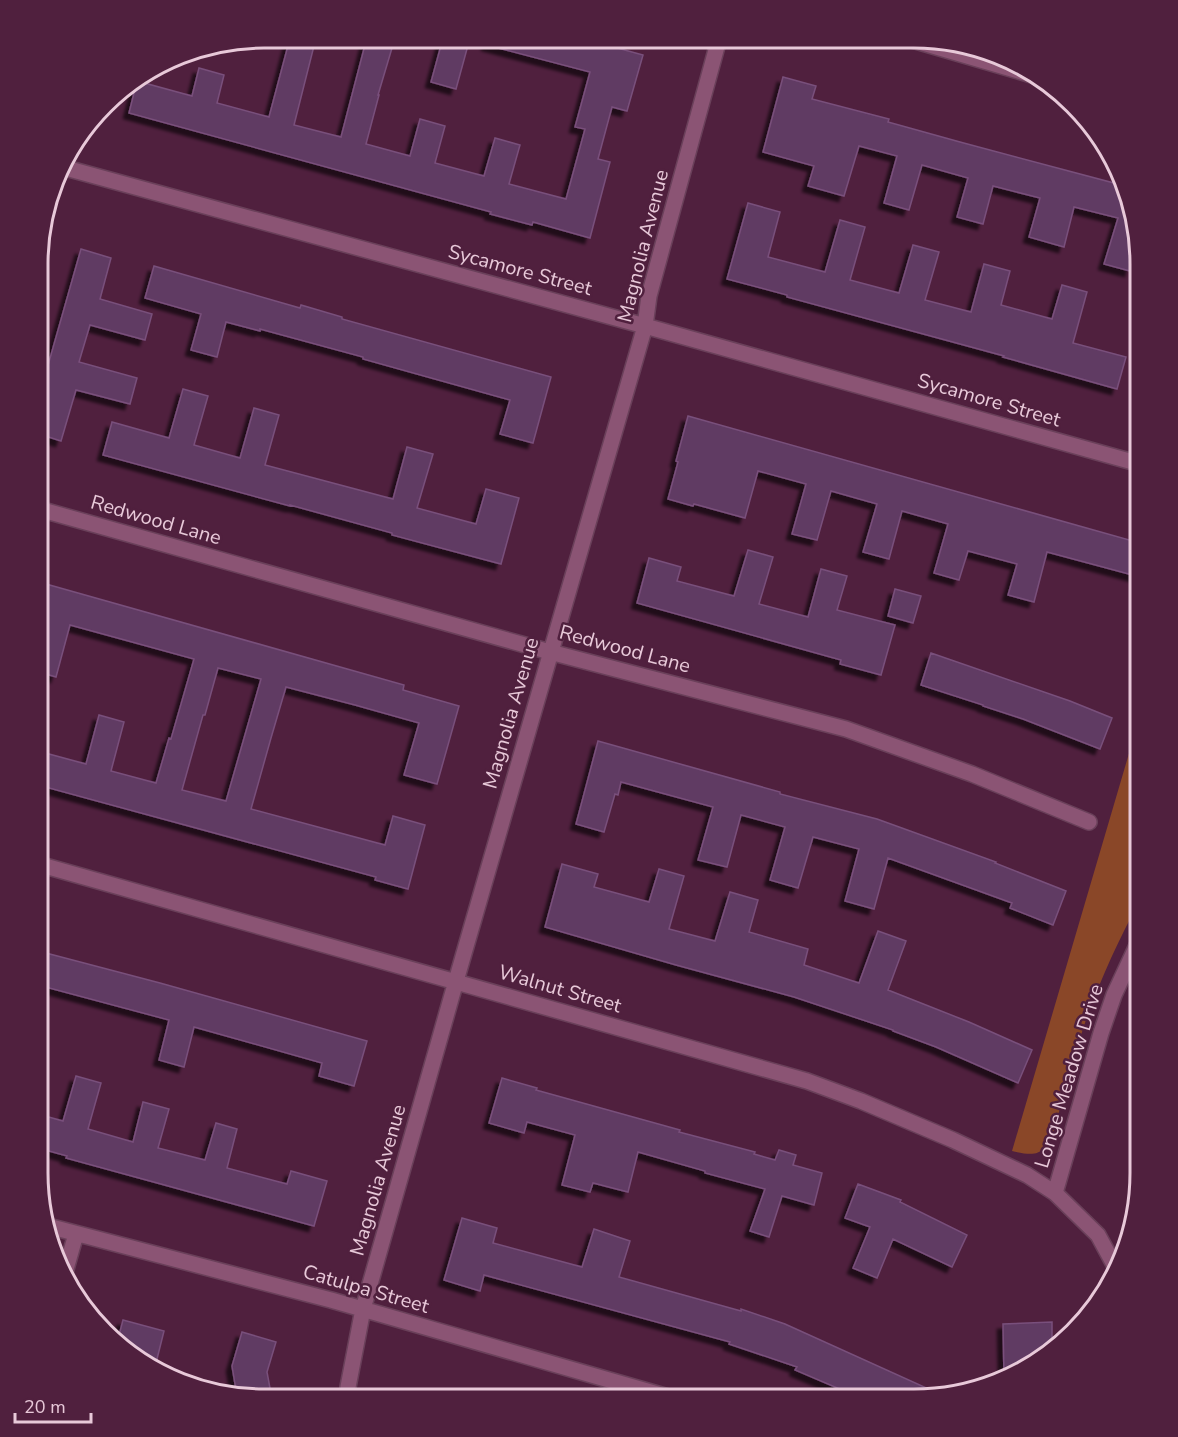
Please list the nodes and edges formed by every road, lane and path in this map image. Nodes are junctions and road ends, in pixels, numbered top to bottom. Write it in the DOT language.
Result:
graph roads {
  1 [pos="717,48"];
  2 [pos="951,51"];
  3 [pos="999,65"];
  4 [pos="70,169"];
  5 [pos="645,326"];
  6 [pos="1130,461"];
  7 [pos="48,512"];
  8 [pos="550,652"];
  9 [pos="1089,822"];
  10 [pos="48,867"];
  11 [pos="1130,961"];
  12 [pos="456,981"];
  13 [pos="1055,1193"];
  14 [pos="55,1228"];
  15 [pos="76,1234"];
  16 [pos="1112,1260"];
  17 [pos="68,1263"];
  18 [pos="363,1309"];
  19 [pos="348,1389"];
  20 [pos="640,1389"];
  1 -- 5 [label="street, Magnolia Avenue"];
  2 -- 3 [label="street"];
  4 -- 5 [label="street, Sycamore Street"];
  5 -- 6 [label="street, Sycamore Street"];
  5 -- 8 [label="street, Magnolia Avenue"];
  7 -- 8 [label="street, Redwood Lane"];
  8 -- 9 [label="street, Redwood Lane"];
  8 -- 12 [label="street, Magnolia Avenue"];
  10 -- 12 [label="street, Walnut Street"];
  11 -- 13 [label="street, Longe Meadow Drive"];
  12 -- 13 [label="street, Walnut Street"];
  12 -- 18 [label="street, Magnolia Avenue"];
  13 -- 16 [label="street, Walnut Street"];
  14 -- 15 [label="street, Catulpa Street"];
  15 -- 17 [label="street"];
  15 -- 18 [label="street, Catulpa Street"];
  18 -- 19 [label="street, Magnolia Avenue"];
  18 -- 20 [label="street, Catulpa Street"];
}
